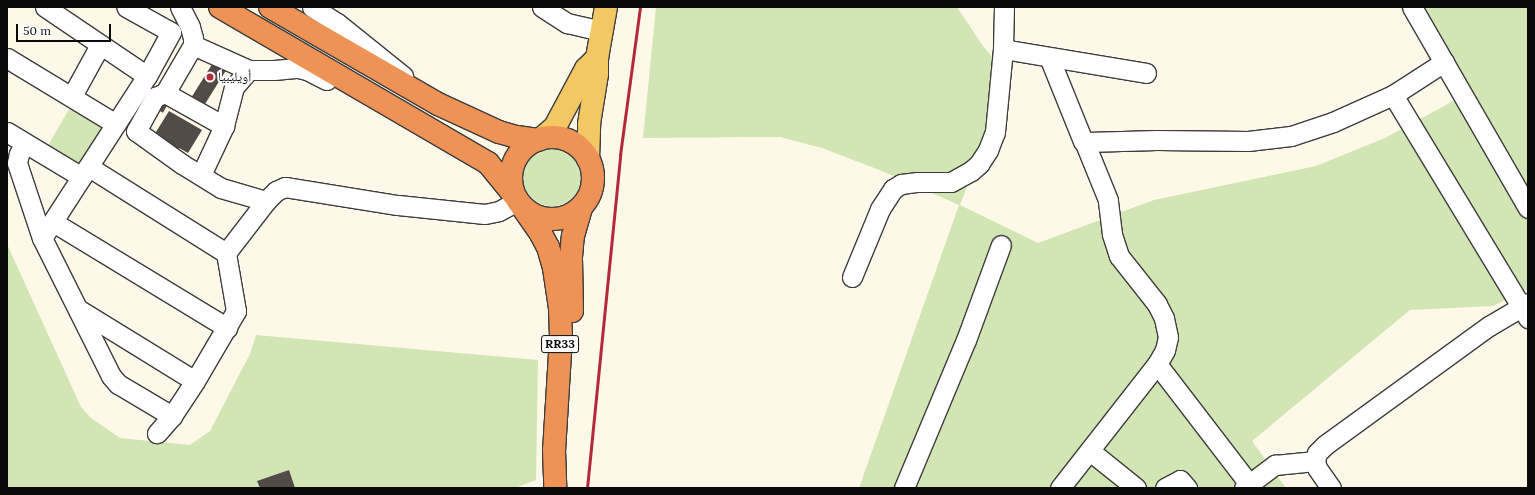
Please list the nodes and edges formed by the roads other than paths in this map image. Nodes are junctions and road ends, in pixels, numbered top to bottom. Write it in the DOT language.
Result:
graph roads {
  1 [pos="45,7"];
  2 [pos="126,7"];
  3 [pos="180,7"];
  4 [pos="220,7"];
  5 [pos="270,7"];
  6 [pos="312,7"];
  7 [pos="542,7"];
  8 [pos="606,7"];
  9 [pos="1004,7"];
  10 [pos="1412,7"];
  11 [pos="601,31"];
  12 [pos="100,45"];
  13 [pos="193,45"];
  14 [pos="1003,49"];
  15 [pos="1049,57"];
  16 [pos="7,58"];
  17 [pos="597,58"];
  18 [pos="1444,62"];
  19 [pos="249,70"];
  20 [pos="1146,73"];
  21 [pos="147,76"];
  22 [pos="165,93"];
  23 [pos="1393,95"];
  24 [pos="72,96"];
  25 [pos="382,101"];
  26 [pos="438,104"];
  27 [pos="116,124"];
  28 [pos="224,126"];
  29 [pos="7,132"];
  30 [pos="539,139"];
  31 [pos="1084,141"];
  32 [pos="25,143"];
  33 [pos="588,159"];
  34 [pos="86,172"];
  35 [pos="202,175"];
  36 [pos="266,201"];
  37 [pos="518,201"];
  38 [pos="580,208"];
  39 [pos="1528,208"];
  40 [pos="53,222"];
  41 [pos="42,238"];
  42 [pos="1001,245"];
  43 [pos="226,253"];
  44 [pos="852,277"];
  45 [pos="78,309"];
  46 [pos="1526,309"];
  47 [pos="227,328"];
  48 [pos="1157,364"];
  49 [pos="195,382"];
  50 [pos="172,416"];
  51 [pos="157,433"];
  52 [pos="1090,451"];
  53 [pos="1315,461"];
  54 [pos="1246,486"];
  55 [pos="555,488"];
  56 [pos="567,488"];
  57 [pos="904,488"];
  58 [pos="1060,488"];
  59 [pos="1136,488"];
  60 [pos="1166,488"];
  61 [pos="1187,488"];
  62 [pos="1331,488"];
  1 -- 12 [label="street"];
  2 -- 21 [label="street"];
  3 -- 13 [label="street"];
  4 -- 25 [label="highway"];
  5 -- 26 [label="highway"];
  6 -- 26 [label="street"];
  7 -- 11 [label="street"];
  8 -- 11 [label="main road, RR33"];
  9 -- 14 [label="street"];
  10 -- 18 [label="street"];
  11 -- 17 [label="main road, RR33"];
  12 -- 21 [label="street"];
  12 -- 24 [label="street"];
  13 -- 19 [label="street"];
  13 -- 22 [label="street"];
  14 -- 15 [label="street"];
  14 -- 44 [label="street"];
  15 -- 20 [label="street"];
  15 -- 31 [label="street"];
  16 -- 24 [label="street"];
  17 -- 30 [label="main road, RR33"];
  17 -- 33 [label="main road, RR33"];
  18 -- 23 [label="street"];
  18 -- 39 [label="street"];
  19 -- 25 [label="street"];
  19 -- 28 [label="street"];
  21 -- 27 [label="street"];
  22 -- 28 [label="street"];
  22 -- 35 [label="street"];
  23 -- 31 [label="street"];
  23 -- 46 [label="street"];
  24 -- 27 [label="street"];
  25 -- 37 [label="highway"];
  26 -- 30 [label="highway"];
  27 -- 34 [label="street"];
  28 -- 35 [label="street"];
  29 -- 32 [label="street"];
  30 -- 33 [label="highway, RR33"];
  30 -- 37 [label="highway, RR33"];
  31 -- 48 [label="street"];
  32 -- 34 [label="street"];
  32 -- 41 [label="street"];
  33 -- 38 [label="highway, RR33"];
  34 -- 40 [label="street"];
  34 -- 43 [label="street"];
  35 -- 36 [label="street"];
  36 -- 37 [label="street"];
  36 -- 43 [label="street"];
  37 -- 38 [label="highway, RR33"];
  37 -- 55 [label="highway, RR33"];
  38 -- 56 [label="highway, RR33"];
  40 -- 41 [label="street"];
  40 -- 47 [label="street"];
  41 -- 45 [label="street"];
  42 -- 57 [label="street"];
  43 -- 47 [label="street"];
  45 -- 49 [label="street"];
  45 -- 50 [label="street"];
  46 -- 53 [label="street"];
  47 -- 49 [label="street"];
  48 -- 52 [label="street"];
  48 -- 54 [label="street"];
  49 -- 50 [label="street"];
  50 -- 51 [label="street"];
  52 -- 58 [label="street"];
  52 -- 59 [label="street"];
  53 -- 54 [label="street"];
  53 -- 62 [label="street"];
  60 -- 61 [label="street"];
}
